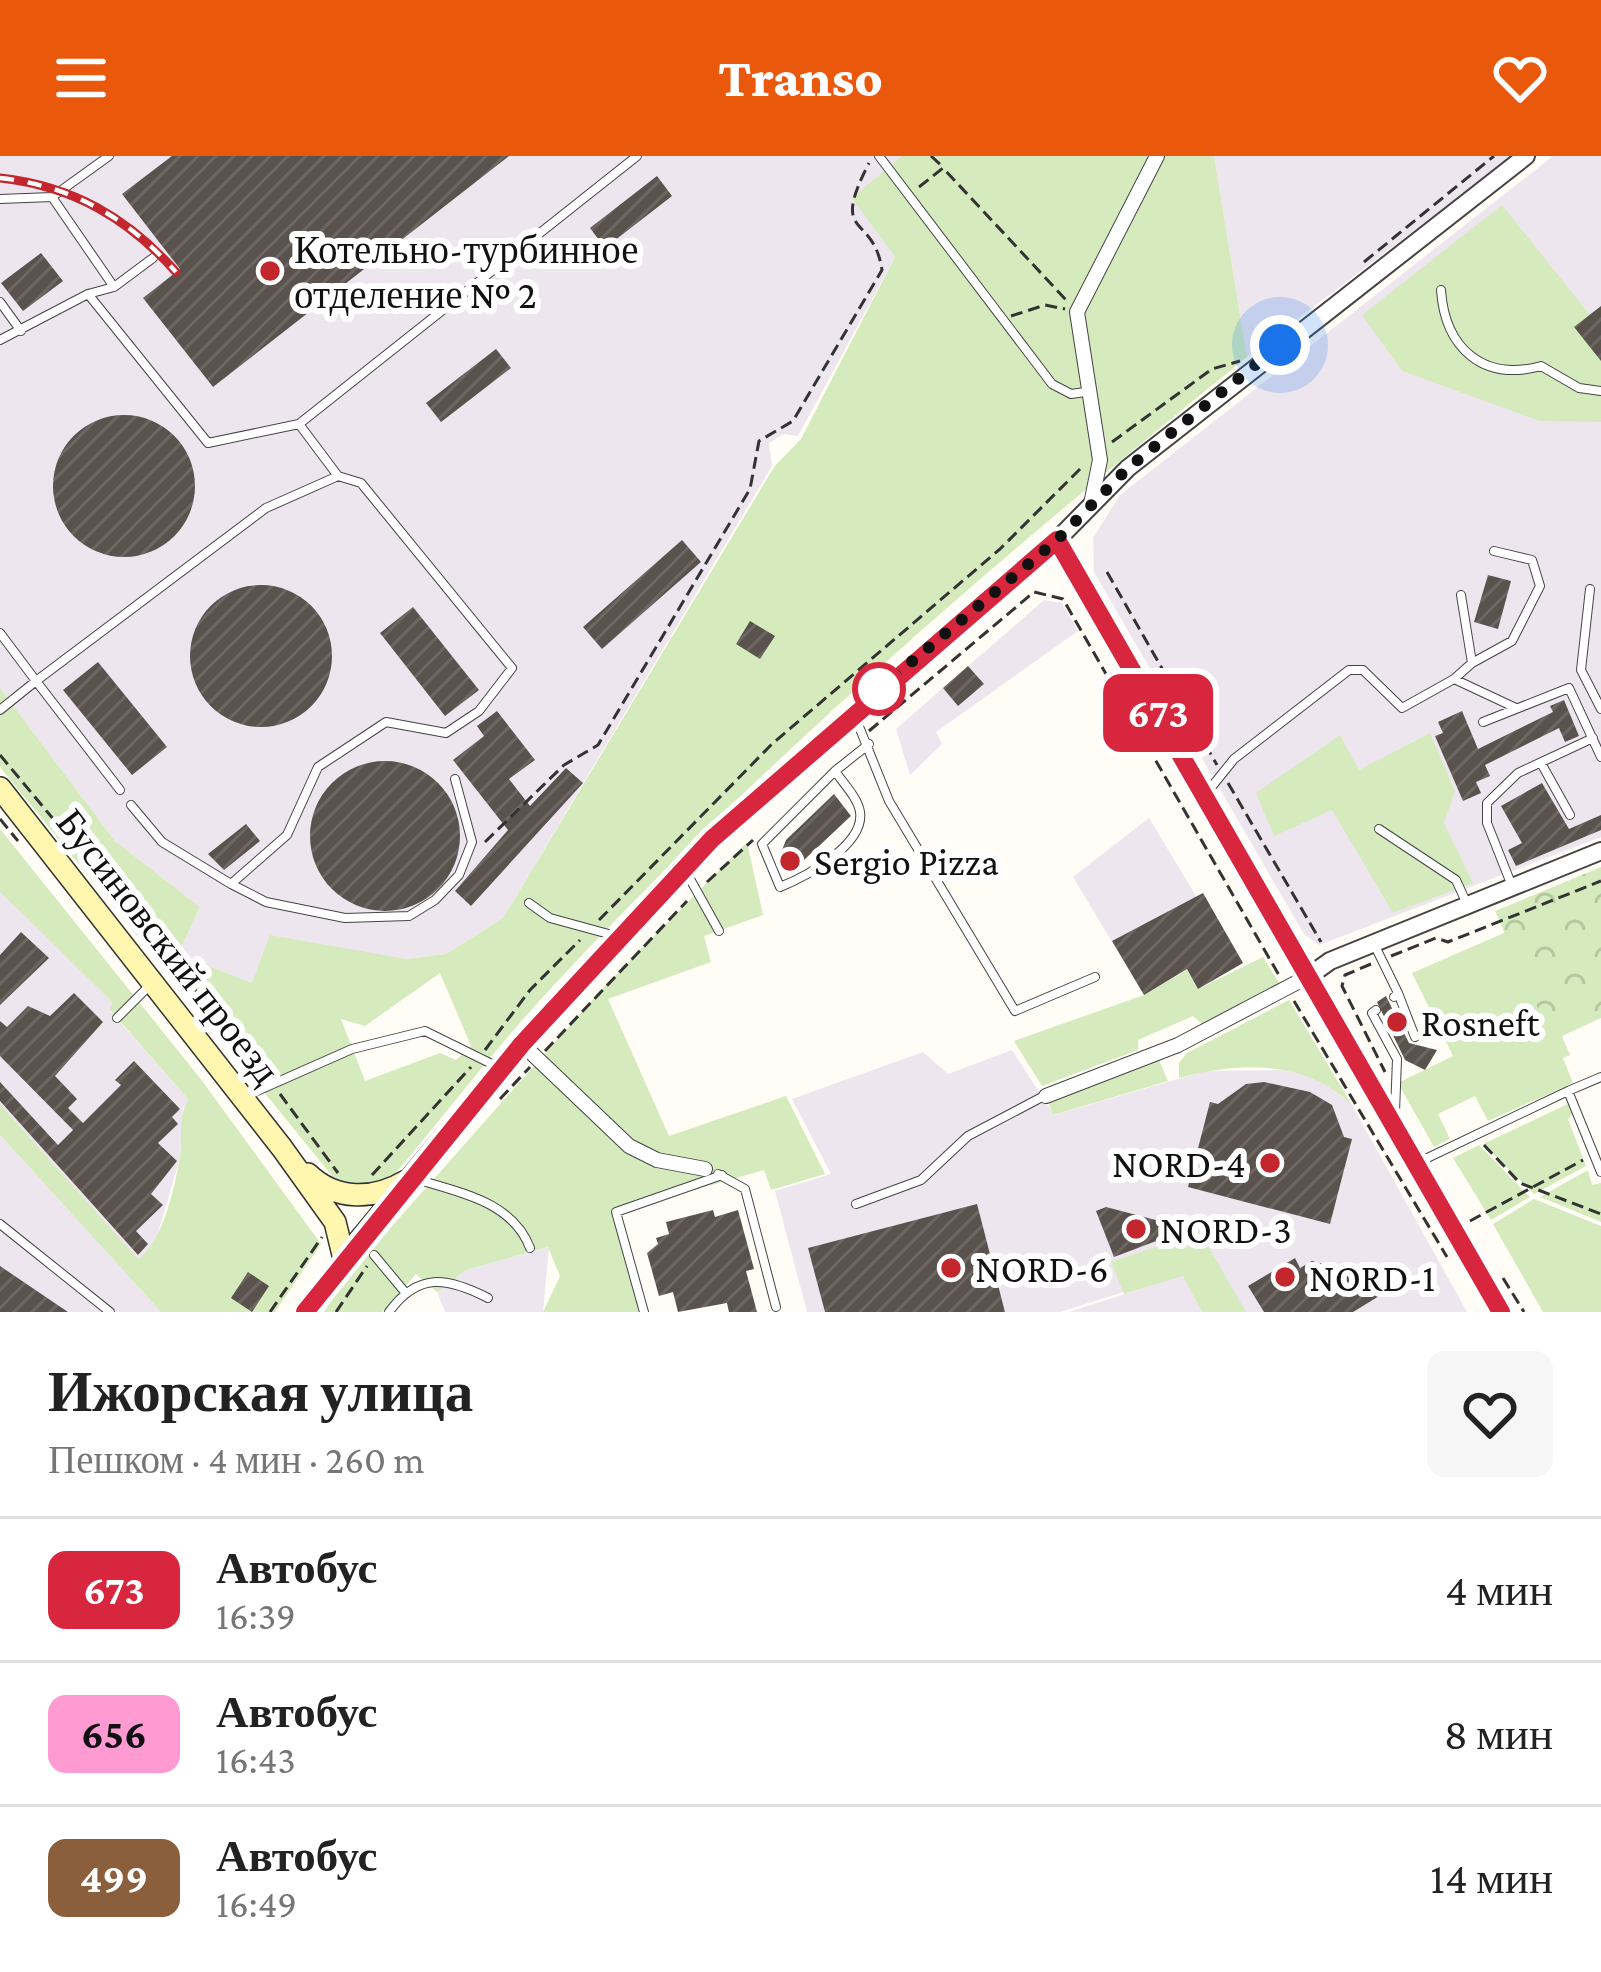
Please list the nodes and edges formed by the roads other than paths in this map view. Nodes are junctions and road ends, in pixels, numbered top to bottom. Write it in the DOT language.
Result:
graph roads {
  1 [pos="109,156"];
  2 [pos="637,156"];
  3 [pos="876,156"];
  4 [pos="1157,156"];
  5 [pos="1526,156"];
  6 [pos="52,197"];
  7 [pos="0,199"];
  8 [pos="153,258"];
  9 [pos="114,287"];
  10 [pos="1441,290"];
  11 [pos="88,294"];
  12 [pos="0,302"];
  13 [pos="21,331"];
  14 [pos="0,340"];
  15 [pos="1601,391"];
  16 [pos="1085,392"];
  17 [pos="299,424"];
  18 [pos="338,476"];
  19 [pos="1091,503"];
  20 [pos="1057,540"];
  21 [pos="1494,550"];
  22 [pos="1590,589"];
  23 [pos="1461,595"];
  24 [pos="0,633"];
  25 [pos="1472,663"];
  26 [pos="1454,680"];
  27 [pos="36,681"];
  28 [pos="1516,708"];
  29 [pos="0,710"];
  30 [pos="1601,710"];
  31 [pos="852,713"];
  32 [pos="1484,722"];
  33 [pos="1593,738"];
  34 [pos="867,739"];
  35 [pos="1601,757"];
  36 [pos="1540,763"];
  37 [pos="835,771"];
  38 [pos="454,778"];
  39 [pos="0,788"];
  40 [pos="121,790"];
  41 [pos="1205,795"];
  42 [pos="131,805"];
  43 [pos="1570,815"];
  44 [pos="1379,829"];
  45 [pos="1601,851"];
  46 [pos="684,868"];
  47 [pos="231,884"];
  48 [pos="1513,888"];
  49 [pos="530,903"];
  50 [pos="1467,906"];
  51 [pos="719,931"];
  52 [pos="618,937"];
  53 [pos="1378,951"];
  54 [pos="1309,976"];
  55 [pos="1095,977"];
  56 [pos="155,980"];
  57 [pos="1376,1010"];
  58 [pos="116,1018"];
  59 [pos="1415,1037"];
  60 [pos="530,1051"];
  61 [pos="501,1069"];
  62 [pos="1601,1077"];
  63 [pos="1568,1091"];
  64 [pos="1046,1096"];
  65 [pos="242,1098"];
  66 [pos="1394,1125"];
  67 [pos="282,1148"];
  68 [pos="1416,1163"];
  69 [pos="705,1169"];
  70 [pos="1601,1172"];
  71 [pos="722,1175"];
  72 [pos="411,1178"];
  73 [pos="856,1204"];
  74 [pos="0,1224"];
  75 [pos="530,1248"];
  76 [pos="374,1255"];
  77 [pos="344,1259"];
  78 [pos="404,1291"];
  79 [pos="488,1298"];
  80 [pos="776,1307"];
  81 [pos="309,1310"];
  82 [pos="110,1312"];
  83 [pos="388,1312"];
  84 [pos="644,1312"];
  85 [pos="1501,1312"];
  1 -- 6 [label="lane"];
  2 -- 17 [label="lane"];
  3 -- 16 [label="lane"];
  4 -- 16 [label="street"];
  5 -- 19 [label="street"];
  6 -- 7 [label="lane"];
  6 -- 9 [label="lane"];
  8 -- 9 [label="lane"];
  9 -- 11 [label="lane"];
  10 -- 15 [label="lane"];
  11 -- 13 [label="lane"];
  11 -- 17 [label="lane"];
  12 -- 13 [label="lane"];
  13 -- 14 [label="lane"];
  16 -- 19 [label="street"];
  17 -- 18 [label="lane"];
  18 -- 27 [label="lane"];
  18 -- 47 [label="lane"];
  19 -- 20 [label="street"];
  20 -- 31 [label="main road"];
  20 -- 41 [label="main road"];
  21 -- 25 [label="lane"];
  22 -- 30 [label="lane"];
  23 -- 25 [label="lane"];
  24 -- 27 [label="lane"];
  25 -- 26 [label="lane"];
  26 -- 28 [label="lane"];
  26 -- 41 [label="lane"];
  27 -- 29 [label="lane"];
  27 -- 40 [label="lane"];
  28 -- 32 [label="lane"];
  28 -- 33 [label="lane"];
  31 -- 34 [label="lane"];
  31 -- 46 [label="main road"];
  33 -- 35 [label="lane"];
  33 -- 36 [label="lane"];
  34 -- 37 [label="lane"];
  34 -- 55 [label="lane"];
  36 -- 43 [label="lane"];
  36 -- 48 [label="lane"];
  37 -- 37 [label="lane"];
  38 -- 47 [label="lane"];
  39 -- 56 [label="main road, Бусиновский проезд"];
  41 -- 54 [label="main road"];
  42 -- 47 [label="lane"];
  44 -- 50 [label="lane"];
  45 -- 48 [label="street"];
  46 -- 51 [label="lane"];
  46 -- 52 [label="main road"];
  48 -- 50 [label="street"];
  49 -- 52 [label="lane"];
  50 -- 53 [label="street"];
  52 -- 60 [label="main road"];
  53 -- 54 [label="street"];
  53 -- 59 [label="lane"];
  54 -- 64 [label="street"];
  54 -- 66 [label="main road"];
  56 -- 58 [label="lane"];
  56 -- 65 [label="main road, Бусиновский проезд"];
  57 -- 66 [label="lane"];
  60 -- 61 [label="main road"];
  60 -- 69 [label="street"];
  61 -- 65 [label="lane"];
  61 -- 72 [label="main road"];
  62 -- 63 [label="lane"];
  63 -- 68 [label="lane"];
  63 -- 70 [label="lane"];
  64 -- 73 [label="lane"];
  65 -- 67 [label="main road, Бусиновский проезд"];
  66 -- 68 [label="main road"];
  67 -- 72 [label="main road"];
  67 -- 77 [label="main road"];
  68 -- 85 [label="main road"];
  69 -- 71 [label="lane"];
  71 -- 80 [label="lane"];
  71 -- 84 [label="lane"];
  72 -- 75 [label="lane"];
  72 -- 77 [label="main road"];
  74 -- 82 [label="lane"];
  76 -- 78 [label="lane"];
  77 -- 81 [label="street"];
  78 -- 79 [label="lane"];
  78 -- 83 [label="lane"];
}
